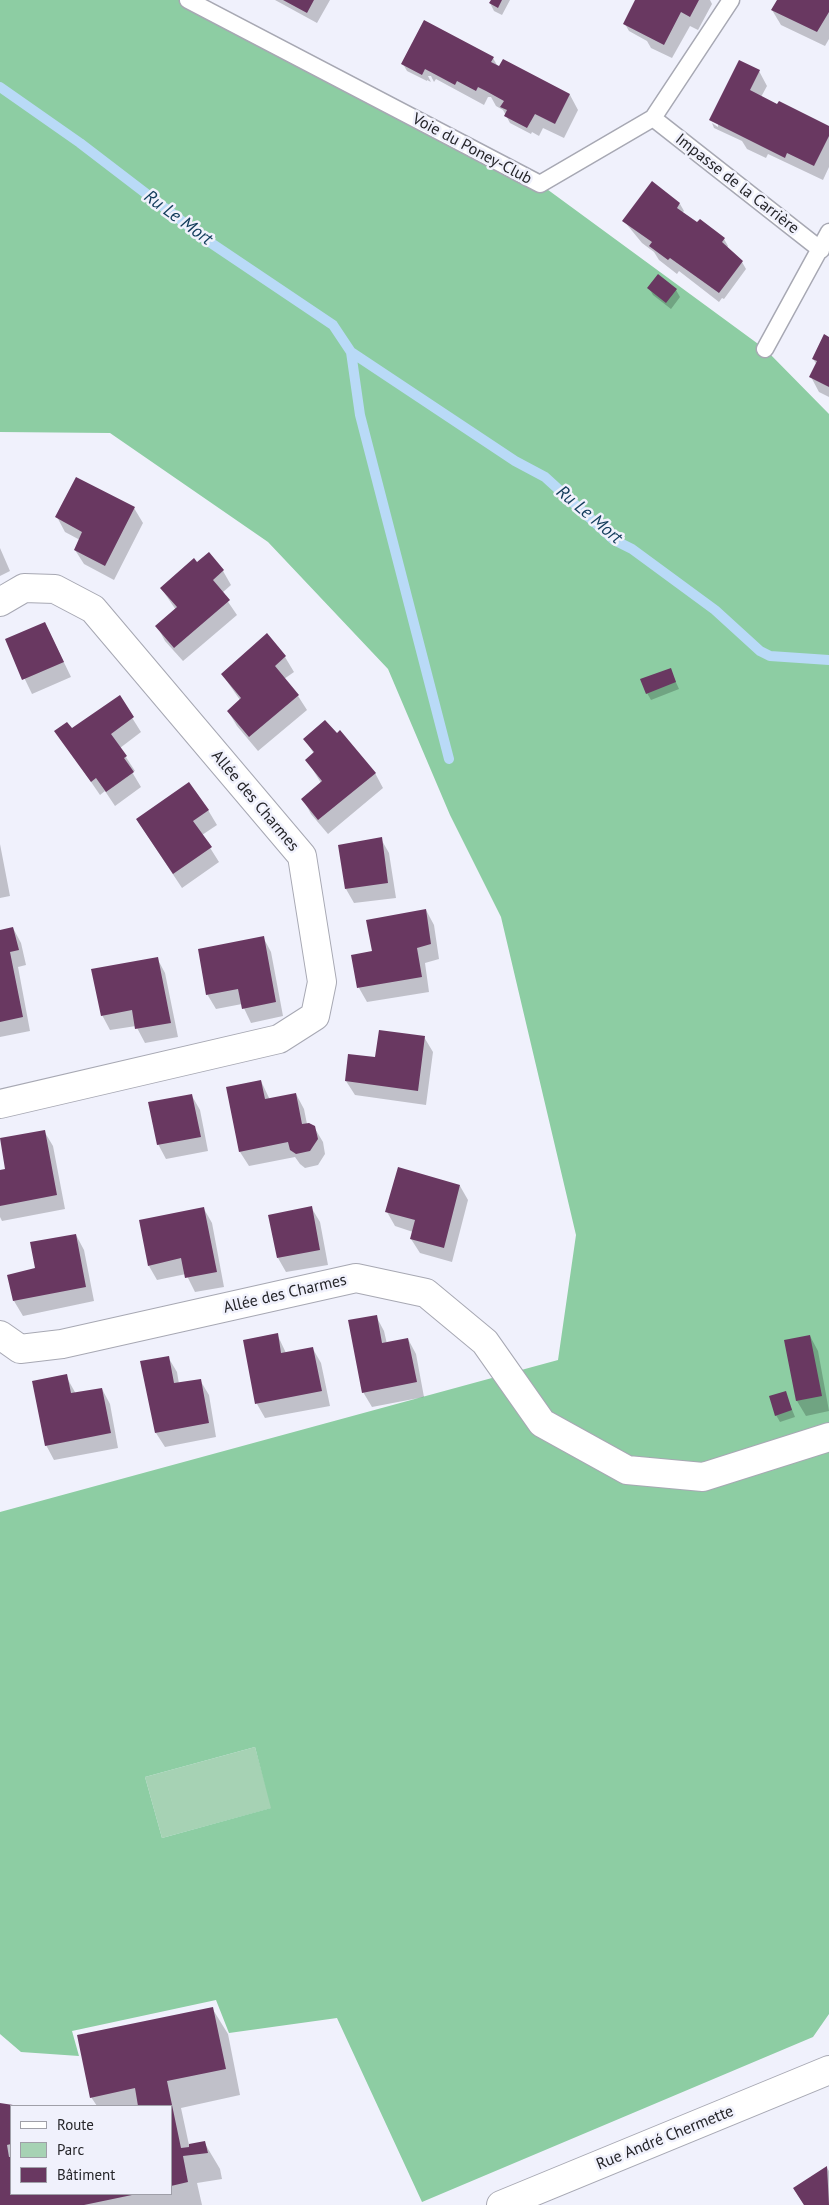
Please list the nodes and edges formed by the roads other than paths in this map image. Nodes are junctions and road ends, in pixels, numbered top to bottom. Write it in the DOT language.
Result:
graph roads {
  1 [pos="188,0"];
  2 [pos="732,0"];
  3 [pos="654,118"];
  4 [pos="829,232"];
  5 [pos="821,250"];
  6 [pos="765,349"];
  7 [pos="0,602"];
  8 [pos="0,1104"];
  9 [pos="0,1335"];
  10 [pos="829,1437"];
  11 [pos="829,2070"];
  12 [pos="501,2205"];
  1 -- 3 [label="lane, Voie du Poney-Club"];
  2 -- 3 [label="lane, Voie du Poney-Club"];
  3 -- 5 [label="lane, Impasse de la Carrière"];
  4 -- 5 [label="lane"];
  5 -- 6 [label="lane"];
  7 -- 8 [label="street, Allée des Charmes"];
  9 -- 10 [label="street, Allée des Charmes"];
  11 -- 12 [label="street, Rue André Chermette"];
}
